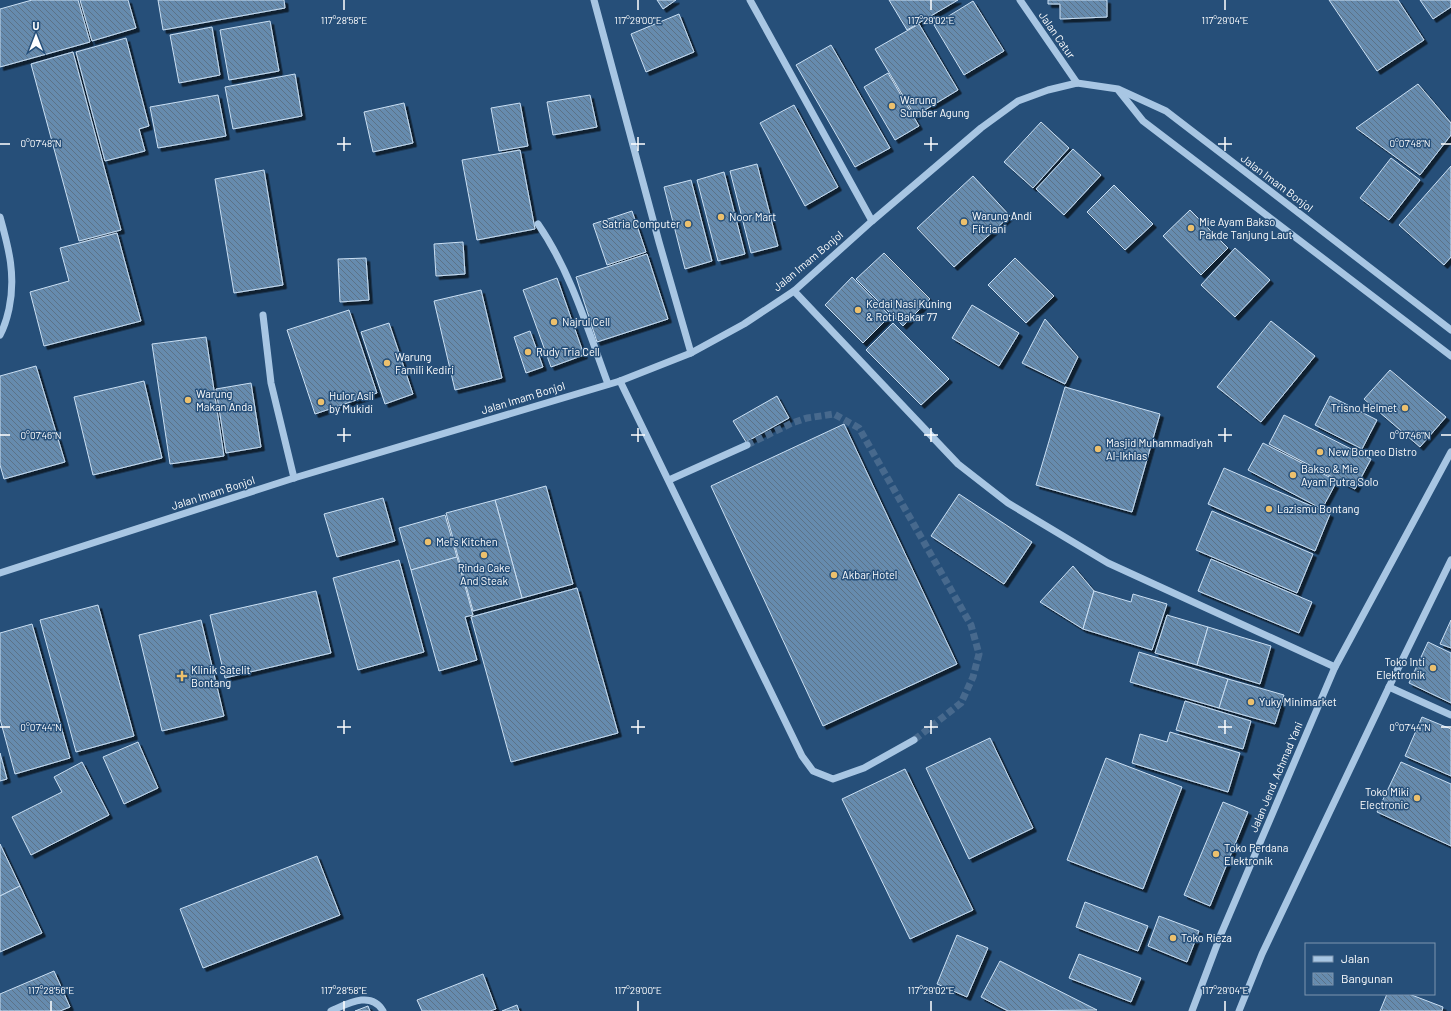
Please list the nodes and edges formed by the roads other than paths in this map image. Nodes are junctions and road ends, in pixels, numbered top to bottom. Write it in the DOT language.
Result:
graph roads {
  1 [pos="594,0"];
  2 [pos="750,0"];
  3 [pos="1020,0"];
  4 [pos="1077,82"];
  5 [pos="1118,89"];
  6 [pos="0,217"];
  7 [pos="872,220"];
  8 [pos="538,224"];
  9 [pos="794,291"];
  10 [pos="263,315"];
  11 [pos="2,326"];
  12 [pos="1451,330"];
  13 [pos="0,335"];
  14 [pos="691,353"];
  15 [pos="1451,356"];
  16 [pos="620,381"];
  17 [pos="608,384"];
  18 [pos="747,445"];
  19 [pos="1451,452"];
  20 [pos="294,478"];
  21 [pos="669,480"];
  22 [pos="1451,560"];
  23 [pos="0,573"];
  24 [pos="1335,667"];
  25 [pos="1389,687"];
  26 [pos="1451,715"];
  27 [pos="914,740"];
  28 [pos="331,1011"];
  29 [pos="383,1011"];
  30 [pos="1192,1011"];
  31 [pos="1239,1011"];
  1 -- 14 [label="street"];
  2 -- 7 [label="street"];
  3 -- 4 [label="street, Jalan Catur"];
  4 -- 5 [label="street, Jalan Imam Bonjol"];
  4 -- 7 [label="street, Jalan Imam Bonjol"];
  5 -- 12 [label="street, Jalan Imam Bonjol"];
  5 -- 15 [label="street"];
  6 -- 11 [label="street"];
  7 -- 9 [label="street, Jalan Imam Bonjol"];
  8 -- 17 [label="street"];
  9 -- 14 [label="street, Jalan Imam Bonjol"];
  9 -- 24 [label="street"];
  10 -- 20 [label="street"];
  11 -- 13 [label="street"];
  14 -- 16 [label="street, Jalan Imam Bonjol"];
  16 -- 17 [label="street, Jalan Imam Bonjol"];
  16 -- 21 [label="street"];
  17 -- 20 [label="street, Jalan Imam Bonjol"];
  18 -- 21 [label="street"];
  19 -- 24 [label="street, Jalan Jend. Achmad Yani"];
  20 -- 23 [label="street, Jalan Imam Bonjol"];
  21 -- 27 [label="street"];
  22 -- 25 [label="street"];
  24 -- 30 [label="street, Jalan Jend. Achmad Yani"];
  25 -- 26 [label="street"];
  25 -- 31 [label="street"];
  28 -- 29 [label="street"];
}
